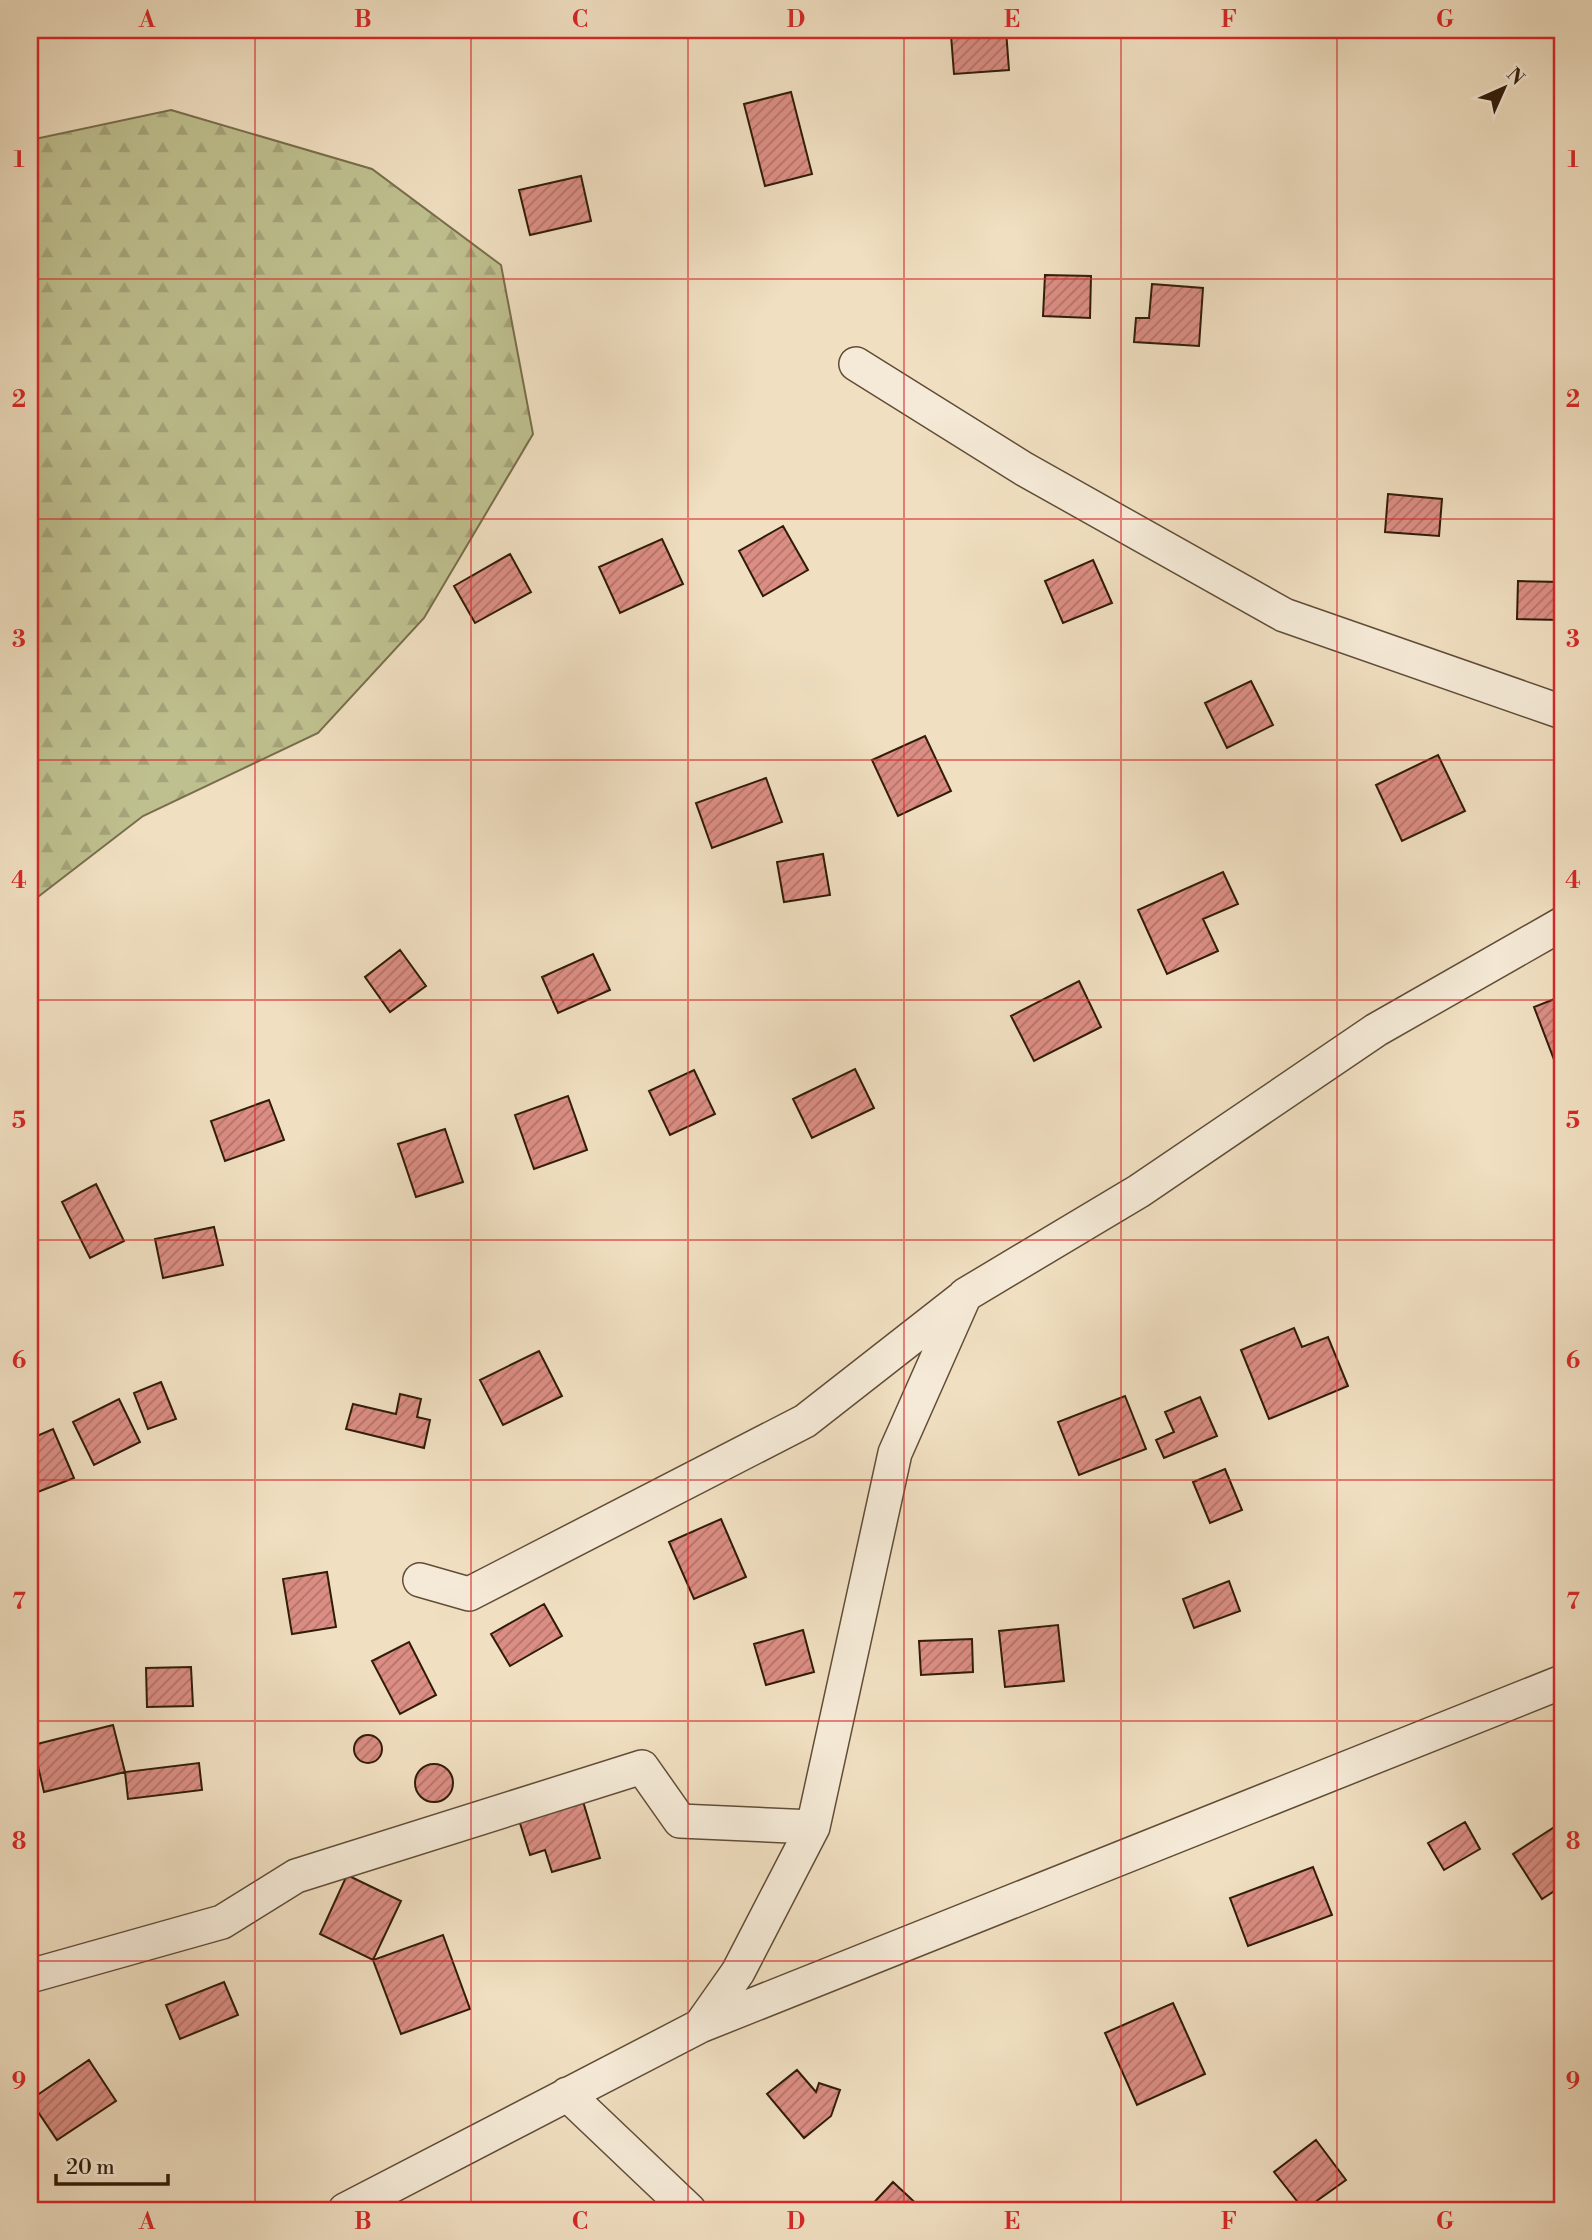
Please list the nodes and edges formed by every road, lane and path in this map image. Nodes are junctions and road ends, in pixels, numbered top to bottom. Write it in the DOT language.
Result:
graph roads {
  1 [pos="856,364"];
  2 [pos="1562,712"];
  3 [pos="1562,924"];
  4 [pos="965,1295"];
  5 [pos="420,1580"];
  6 [pos="1562,1682"];
  7 [pos="813,1827"];
  8 [pos="30,1976"];
  9 [pos="700,2026"];
  10 [pos="567,2094"];
  11 [pos="345,2210"];
  12 [pos="689,2210"];
  1 -- 2 [label="street"];
  3 -- 4 [label="street"];
  4 -- 5 [label="street"];
  4 -- 7 [label="street"];
  6 -- 9 [label="street"];
  7 -- 8 [label="street"];
  7 -- 9 [label="street"];
  9 -- 10 [label="street"];
  10 -- 11 [label="street"];
  10 -- 12 [label="street"];
}
